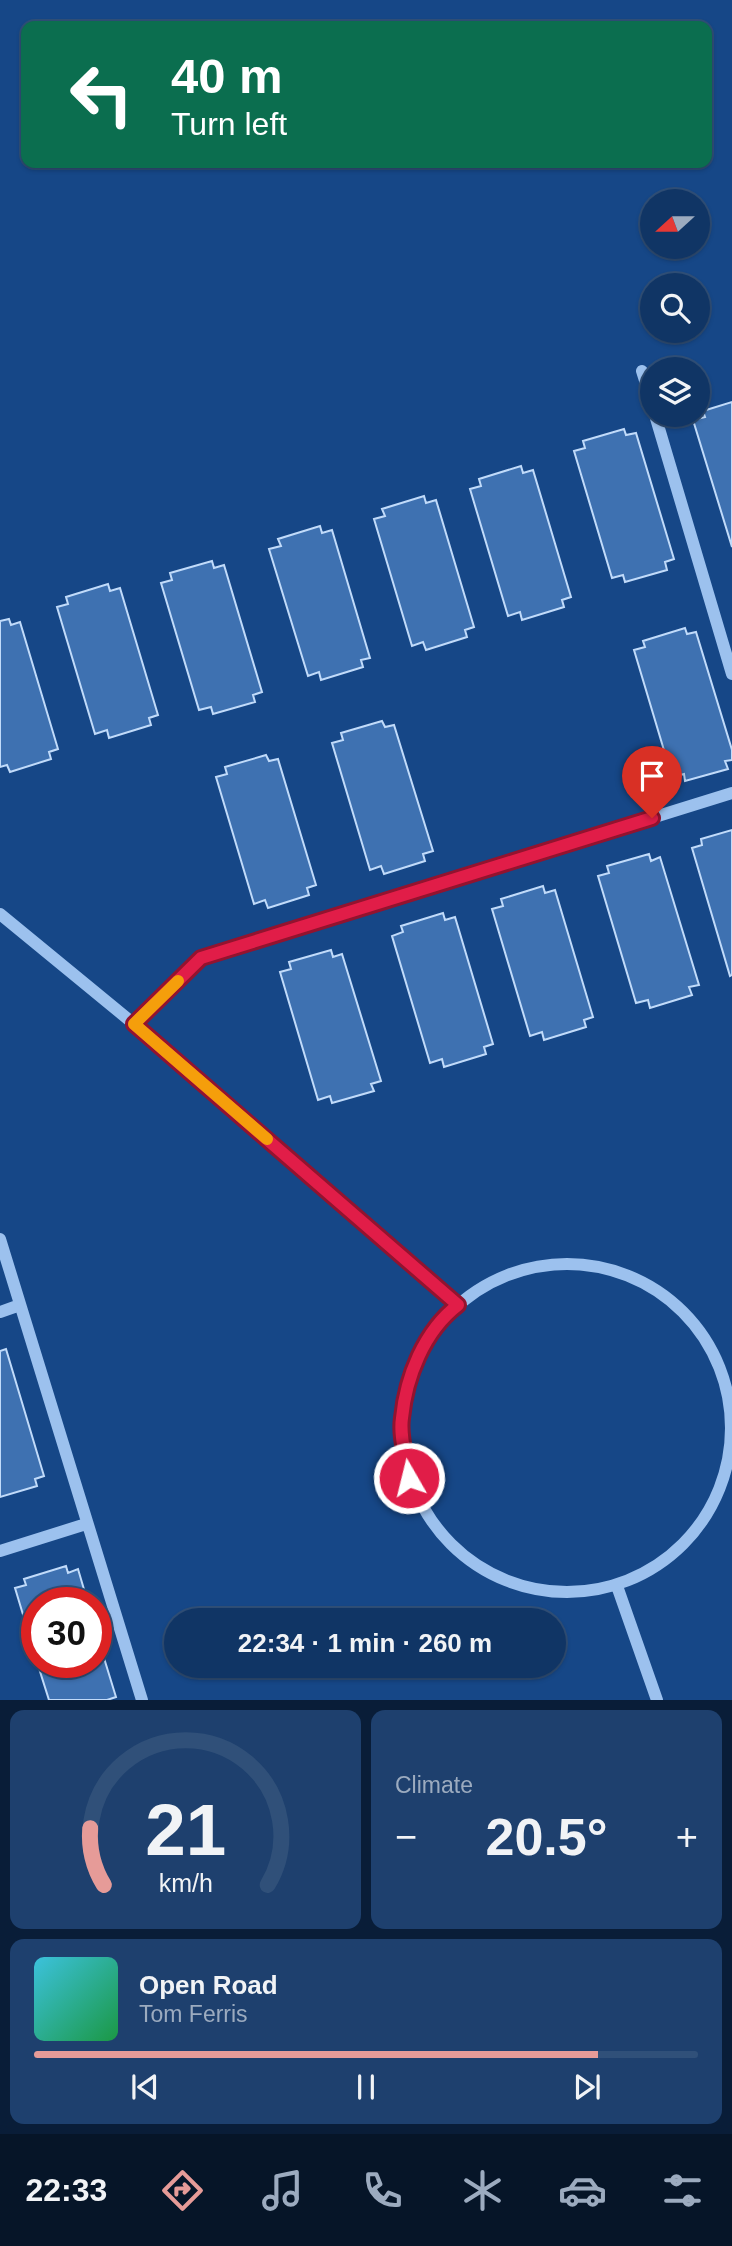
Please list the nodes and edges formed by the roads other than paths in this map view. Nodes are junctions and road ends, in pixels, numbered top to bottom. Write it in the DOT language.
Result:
graph roads {
  1 [pos="659,427"];
  2 [pos="732,674"];
  3 [pos="732,793"];
  4 [pos="0,914"];
  5 [pos="134,1024"];
  6 [pos="0,1239"];
  7 [pos="20,1305"];
  8 [pos="458,1305"];
  9 [pos="0,1311"];
  10 [pos="728,1376"];
  11 [pos="86,1524"];
  12 [pos="0,1551"];
  13 [pos="617,1586"];
  14 [pos="142,1700"];
  15 [pos="657,1700"];
  1 -- 2 [label="street"];
  3 -- 5 [label="street"];
  4 -- 5 [label="street"];
  5 -- 8 [label="street"];
  6 -- 7 [label="street"];
  7 -- 9 [label="street"];
  7 -- 11 [label="street"];
  8 -- 10 [label="street"];
  8 -- 13 [label="street"];
  10 -- 13 [label="street"];
  11 -- 12 [label="street"];
  11 -- 14 [label="street"];
  13 -- 15 [label="street"];
}
